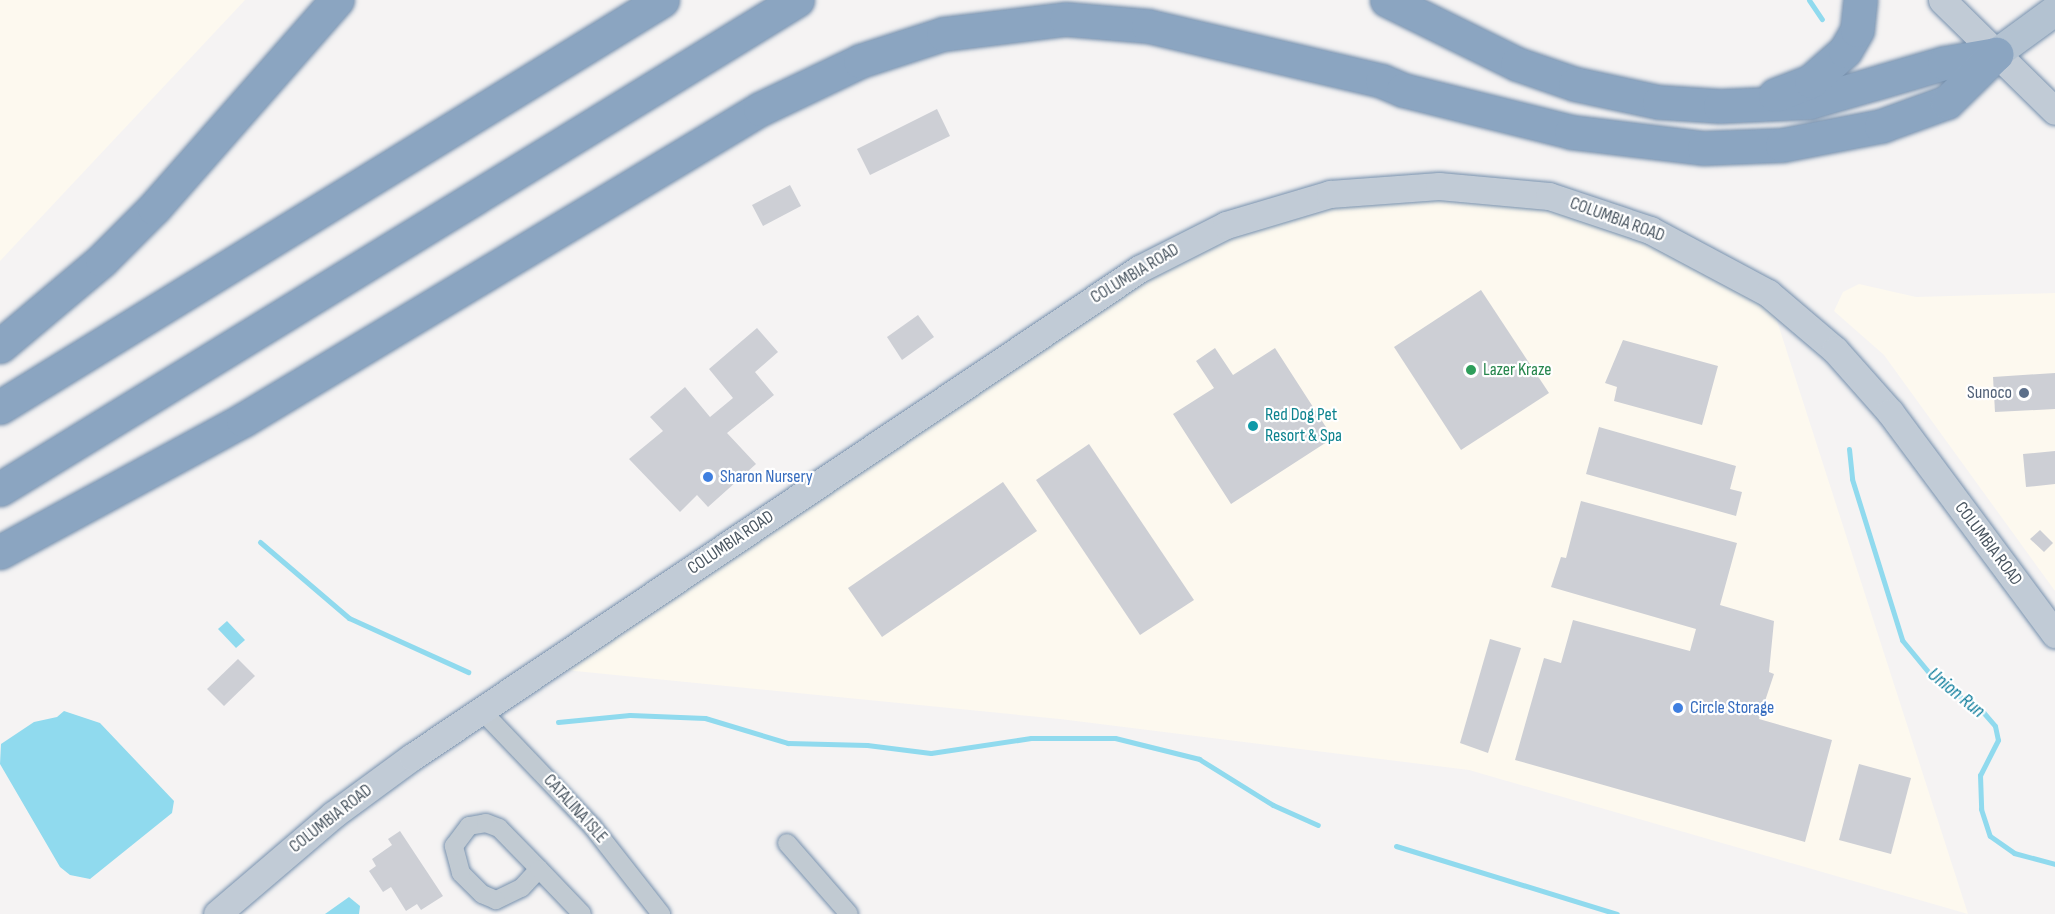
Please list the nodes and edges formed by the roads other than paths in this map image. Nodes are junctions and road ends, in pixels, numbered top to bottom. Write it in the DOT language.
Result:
graph roads {
  1 [pos="337,0"];
  2 [pos="662,0"];
  3 [pos="797,0"];
  4 [pos="1387,0"];
  5 [pos="1860,0"];
  6 [pos="1942,0"];
  7 [pos="2055,11"];
  8 [pos="1996,54"];
  9 [pos="1760,102"];
  10 [pos="2055,111"];
  11 [pos="0,346"];
  12 [pos="0,407"];
  13 [pos="0,489"];
  14 [pos="0,552"];
  15 [pos="2055,634"];
  16 [pos="481,710"];
  17 [pos="787,843"];
  18 [pos="539,869"];
  19 [pos="217,914"];
  20 [pos="582,914"];
  21 [pos="661,914"];
  22 [pos="849,914"];
  1 -- 11 [label="highway"];
  2 -- 12 [label="highway"];
  3 -- 13 [label="highway"];
  4 -- 9 [label="highway"];
  5 -- 9 [label="highway"];
  6 -- 8 [label="street"];
  7 -- 8 [label="main road"];
  8 -- 9 [label="highway"];
  8 -- 10 [label="street"];
  8 -- 14 [label="highway"];
  15 -- 16 [label="street, COLUMBIA ROAD"];
  16 -- 19 [label="street, COLUMBIA ROAD"];
  16 -- 21 [label="street, CATALINA ISLE"];
  17 -- 22 [label="street"];
  18 -- 18 [label="street"];
  18 -- 20 [label="street"];
}
